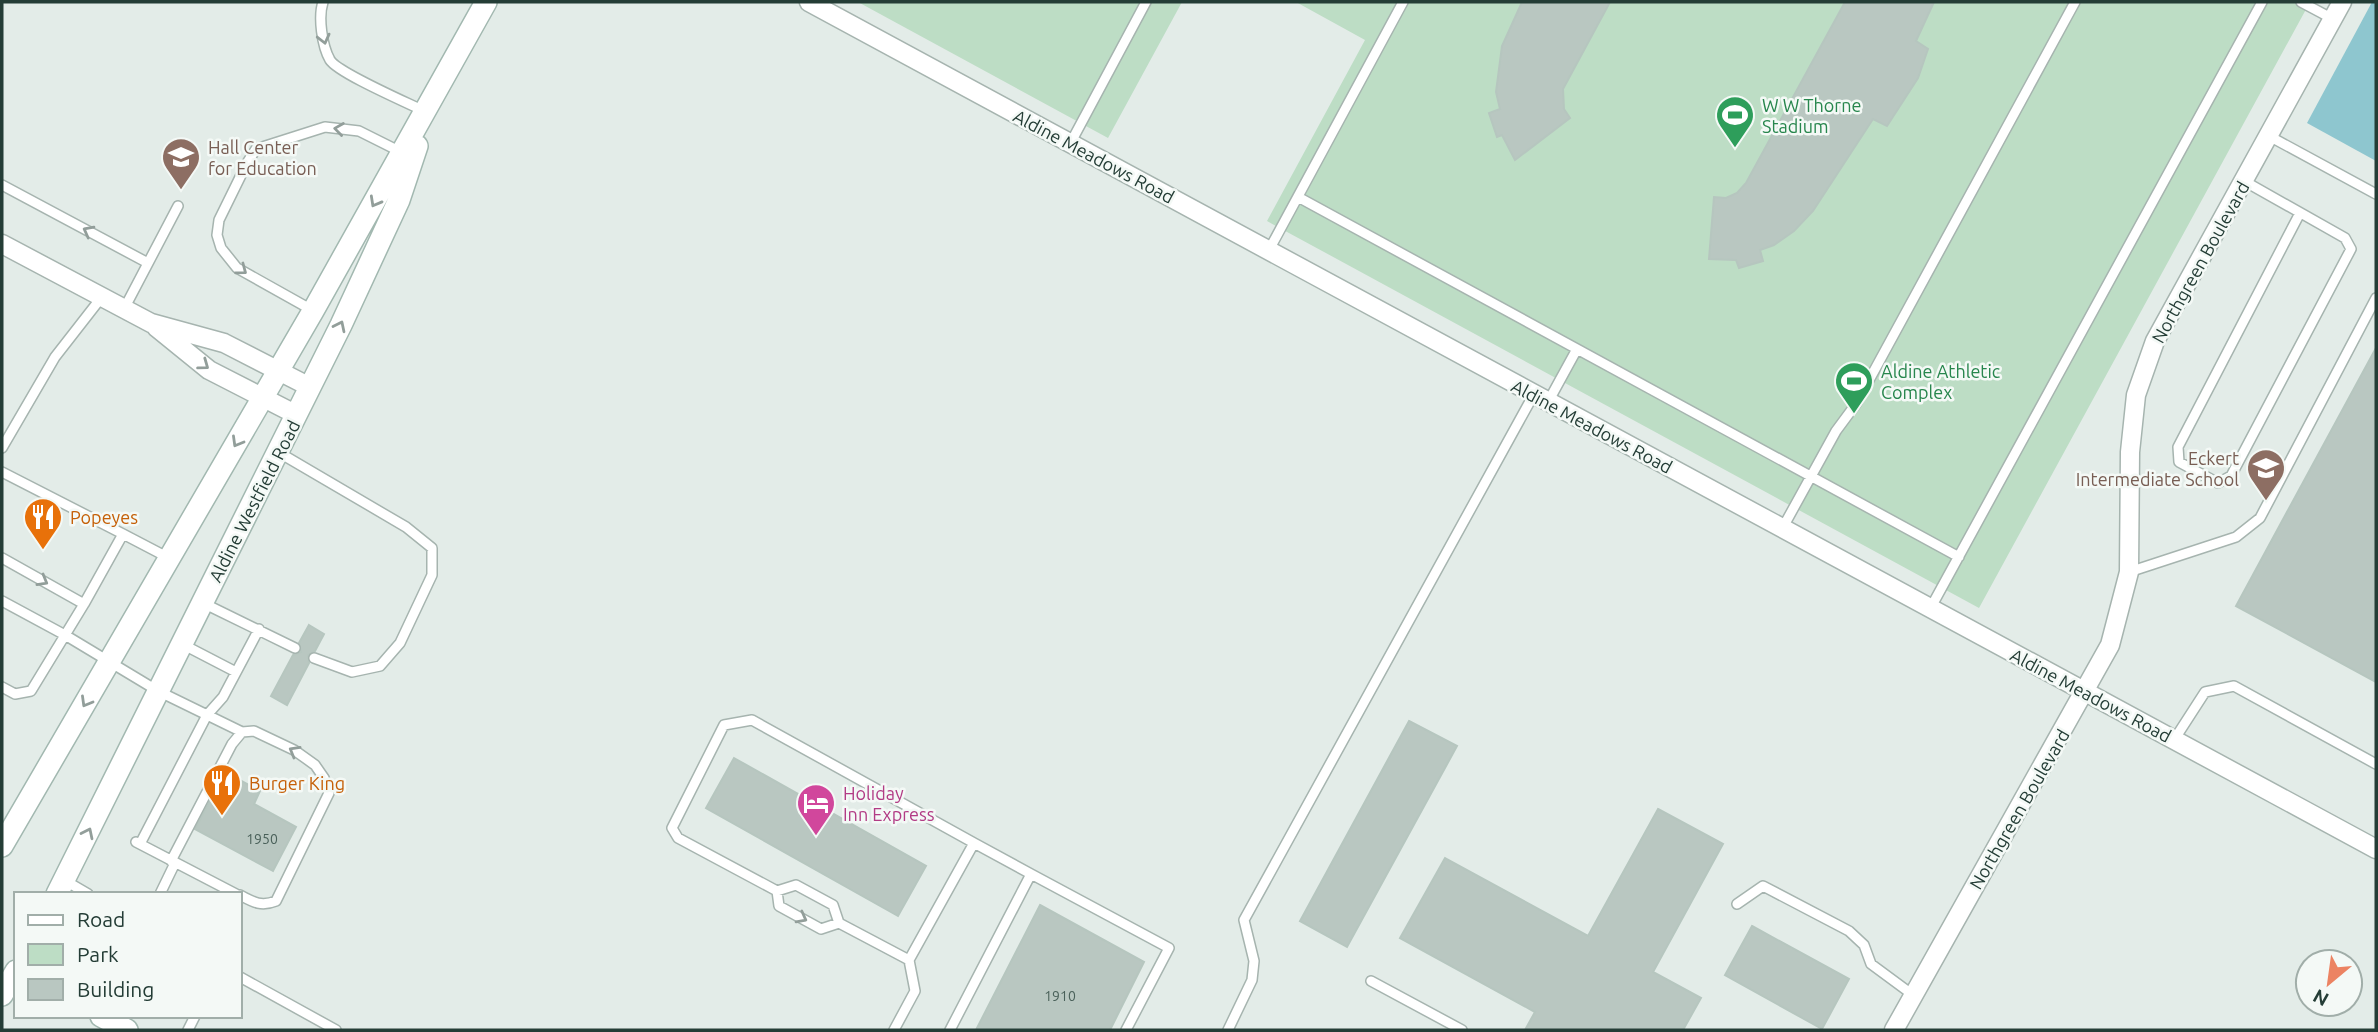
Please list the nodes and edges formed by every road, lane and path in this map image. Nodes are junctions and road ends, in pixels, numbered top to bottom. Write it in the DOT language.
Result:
graph roads {
  1 [pos="323,2"];
  2 [pos="486,2"];
  3 [pos="503,2"];
  4 [pos="809,2"];
  5 [pos="1146,2"];
  6 [pos="1403,2"];
  7 [pos="2075,2"];
  8 [pos="2262,2"];
  9 [pos="2301,2"];
  10 [pos="2342,2"];
  11 [pos="2333,19"];
  12 [pos="465,42"];
  13 [pos="429,106"];
  14 [pos="2269,136"];
  15 [pos="1069,144"];
  16 [pos="402,153"];
  17 [pos="2244,181"];
  18 [pos="2,185"];
  19 [pos="2376,194"];
  20 [pos="1298,197"];
  21 [pos="178,206"];
  22 [pos="2300,213"];
  23 [pos="2,244"];
  24 [pos="1269,250"];
  25 [pos="148,263"];
  26 [pos="101,298"];
  27 [pos="2376,298"];
  28 [pos="124,309"];
  29 [pos="313,311"];
  30 [pos="151,323"];
  31 [pos="1577,349"];
  32 [pos="279,371"];
  33 [pos="310,387"];
  34 [pos="263,397"];
  35 [pos="1541,398"];
  36 [pos="297,415"];
  37 [pos="2,448"];
  38 [pos="278,452"];
  39 [pos="2,472"];
  40 [pos="1811,476"];
  41 [pos="1782,529"];
  42 [pos="123,534"];
  43 [pos="1959,557"];
  44 [pos="2,558"];
  45 [pos="169,558"];
  46 [pos="2129,572"];
  47 [pos="2,601"];
  48 [pos="202,603"];
  49 [pos="84,604"];
  50 [pos="1930,608"];
  51 [pos="259,629"];
  52 [pos="65,635"];
  53 [pos="182,644"];
  54 [pos="295,648"];
  55 [pos="314,658"];
  56 [pos="109,662"];
  57 [pos="236,672"];
  58 [pos="2,687"];
  59 [pos="158,691"];
  60 [pos="2085,692"];
  61 [pos="207,715"];
  62 [pos="242,732"];
  63 [pos="2174,740"];
  64 [pos="2376,764"];
  65 [pos="974,843"];
  66 [pos="2,846"];
  67 [pos="2376,849"];
  68 [pos="173,862"];
  69 [pos="1031,874"];
  70 [pos="60,887"];
  71 [pos="777,891"];
  72 [pos="80,892"];
  73 [pos="161,892"];
  74 [pos="232,892"];
  75 [pos="242,897"];
  76 [pos="1737,904"];
  77 [pos="839,923"];
  78 [pos="909,960"];
  79 [pos="14,974"];
  80 [pos="242,978"];
  81 [pos="1371,981"];
  82 [pos="2,995"];
  83 [pos="1913,995"];
  84 [pos="105,1018"];
  85 [pos="127,1030"];
  86 [pos="336,1030"];
  87 [pos="894,1030"];
  88 [pos="950,1030"];
  89 [pos="1126,1030"];
  90 [pos="1228,1030"];
  91 [pos="1462,1030"];
  92 [pos="1894,1030"];
  1 -- 13 [label="lane, one-way"];
  2 -- 12 [label="main road, Aldine Westfield Road"];
  3 -- 12 [label="main road"];
  4 -- 15 [label="street, Aldine Meadows Road"];
  5 -- 15 [label="lane"];
  6 -- 20 [label="lane"];
  7 -- 40 [label="lane"];
  8 -- 43 [label="lane"];
  9 -- 11 [label="lane"];
  10 -- 11 [label="street, Northgreen Boulevard"];
  11 -- 14 [label="street, Northgreen Boulevard"];
  12 -- 13 [label="main road, Aldine Westfield Road"];
  13 -- 16 [label="main road, Aldine Westfield Road"];
  33 -- 13 [label="main road, Aldine Westfield Road, one-way"];
  14 -- 17 [label="street, Northgreen Boulevard"];
  14 -- 19 [label="lane"];
  15 -- 24 [label="street, Aldine Meadows Road"];
  16 -- 29 [label="main road, Aldine Westfield Road, one-way"];
  16 -- 29 [label="lane, one-way"];
  17 -- 22 [label="lane"];
  17 -- 46 [label="street, Northgreen Boulevard"];
  25 -- 18 [label="lane, one-way"];
  20 -- 24 [label="lane"];
  20 -- 31 [label="lane"];
  21 -- 25 [label="lane"];
  22 -- 22 [label="lane"];
  23 -- 26 [label="street"];
  24 -- 35 [label="street, Aldine Meadows Road"];
  25 -- 28 [label="lane"];
  26 -- 28 [label="street"];
  26 -- 37 [label="lane"];
  27 -- 46 [label="lane"];
  28 -- 30 [label="street"];
  29 -- 32 [label="main road, Aldine Westfield Road"];
  30 -- 32 [label="street"];
  30 -- 34 [label="street, one-way"];
  31 -- 35 [label="lane"];
  31 -- 40 [label="lane"];
  32 -- 33 [label="street"];
  32 -- 34 [label="main road, Aldine Westfield Road"];
  33 -- 36 [label="main road, Aldine Westfield Road"];
  34 -- 36 [label="street"];
  34 -- 45 [label="main road, Aldine Westfield Road, one-way"];
  35 -- 41 [label="street, Aldine Meadows Road"];
  35 -- 90 [label="lane"];
  36 -- 38 [label="main road, Aldine Westfield Road"];
  38 -- 48 [label="main road, Aldine Westfield Road"];
  38 -- 55 [label="lane"];
  39 -- 42 [label="lane"];
  40 -- 41 [label="lane"];
  40 -- 43 [label="lane"];
  41 -- 50 [label="street, Aldine Meadows Road"];
  42 -- 45 [label="lane"];
  42 -- 49 [label="lane"];
  43 -- 50 [label="lane"];
  44 -- 49 [label="lane, one-way"];
  45 -- 56 [label="main road, Aldine Westfield Road"];
  46 -- 60 [label="street, Northgreen Boulevard"];
  47 -- 52 [label="lane"];
  48 -- 51 [label="lane"];
  48 -- 53 [label="main road, Aldine Westfield Road"];
  49 -- 52 [label="lane"];
  50 -- 60 [label="street, Aldine Meadows Road"];
  51 -- 54 [label="lane"];
  51 -- 57 [label="lane"];
  52 -- 56 [label="lane"];
  52 -- 58 [label="lane"];
  53 -- 57 [label="lane"];
  53 -- 59 [label="main road, Aldine Westfield Road"];
  56 -- 59 [label="lane"];
  56 -- 66 [label="main road, Aldine Westfield Road, one-way"];
  57 -- 61 [label="lane"];
  59 -- 61 [label="lane"];
  70 -- 59 [label="main road, Aldine Westfield Road, one-way"];
  60 -- 63 [label="street, Aldine Meadows Road"];
  60 -- 83 [label="street, Northgreen Boulevard"];
  61 -- 62 [label="lane"];
  61 -- 68 [label="lane"];
  62 -- 68 [label="lane"];
  75 -- 62 [label="lane, one-way"];
  63 -- 64 [label="lane"];
  63 -- 67 [label="street, Aldine Meadows Road"];
  65 -- 69 [label="lane"];
  65 -- 71 [label="lane"];
  65 -- 78 [label="lane"];
  68 -- 73 [label="lane"];
  68 -- 74 [label="lane"];
  69 -- 88 [label="lane"];
  69 -- 89 [label="lane"];
  70 -- 72 [label="lane"];
  71 -- 77 [label="lane"];
  71 -- 77 [label="lane, one-way"];
  76 -- 83 [label="lane"];
  77 -- 78 [label="lane"];
  78 -- 87 [label="lane"];
  79 -- 82 [label="main road"];
  80 -- 86 [label="lane"];
  81 -- 91 [label="lane"];
  83 -- 92 [label="street, Northgreen Boulevard"];
  84 -- 85 [label="main road"];
}
